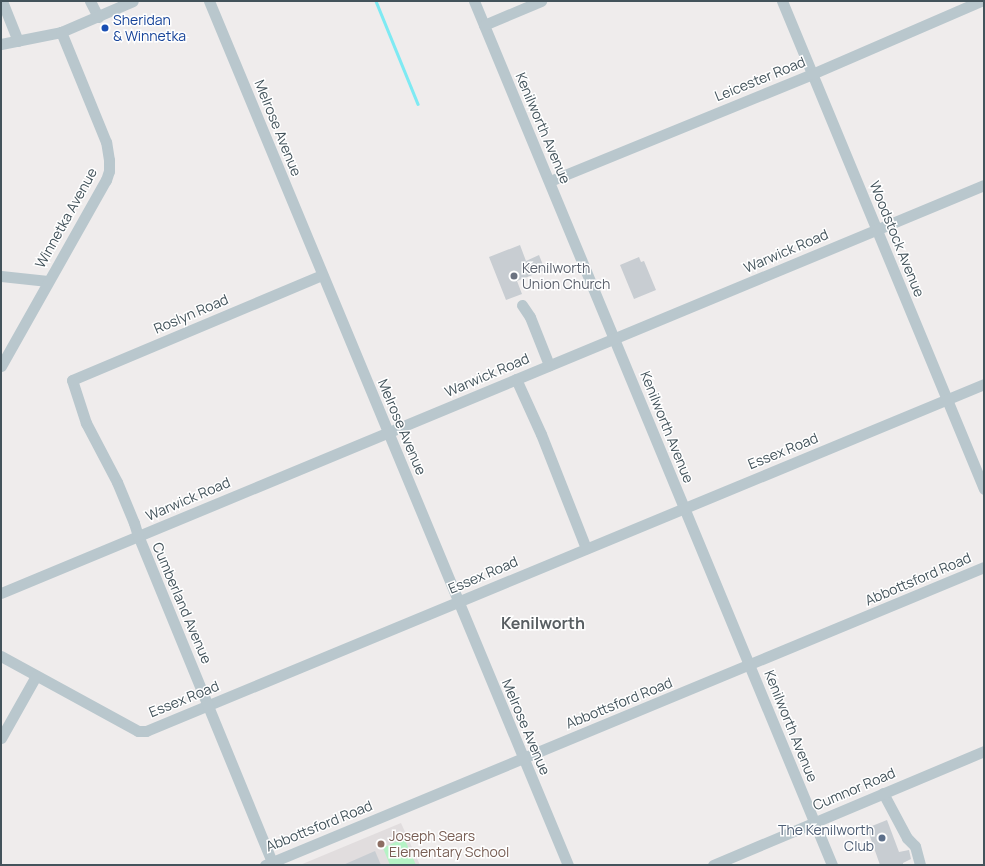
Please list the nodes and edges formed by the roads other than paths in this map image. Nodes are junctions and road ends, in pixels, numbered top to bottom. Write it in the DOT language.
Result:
graph roads {
  1 [pos="2,1"];
  2 [pos="90,1"];
  3 [pos="133,1"];
  4 [pos="210,1"];
  5 [pos="474,1"];
  6 [pos="541,1"];
  7 [pos="782,1"];
  8 [pos="981,1"];
  9 [pos="98,17"];
  10 [pos="484,25"];
  11 [pos="61,32"];
  12 [pos="18,41"];
  13 [pos="1,44"];
  14 [pos="812,74"];
  15 [pos="550,181"];
  16 [pos="984,185"];
  17 [pos="877,229"];
  18 [pos="322,275"];
  19 [pos="1,276"];
  20 [pos="48,281"];
  21 [pos="522,305"];
  22 [pos="614,339"];
  23 [pos="549,365"];
  24 [pos="1,366"];
  25 [pos="516,379"];
  26 [pos="72,380"];
  27 [pos="984,384"];
  28 [pos="947,400"];
  29 [pos="388,432"];
  30 [pos="984,489"];
  31 [pos="683,508"];
  32 [pos="138,536"];
  33 [pos="586,548"];
  34 [pos="984,567"];
  35 [pos="1,593"];
  36 [pos="458,602"];
  37 [pos="1,656"];
  38 [pos="750,665"];
  39 [pos="36,676"];
  40 [pos="209,706"];
  41 [pos="1,738"];
  42 [pos="984,751"];
  43 [pos="523,758"];
  44 [pos="883,793"];
  45 [pos="814,822"];
  46 [pos="269,863"];
  47 [pos="568,865"];
  48 [pos="713,865"];
  49 [pos="832,865"];
  50 [pos="920,865"];
  1 -- 12 [label="street"];
  2 -- 9 [label="street"];
  3 -- 9 [label="street"];
  4 -- 18 [label="street, Melrose Avenue"];
  5 -- 10 [label="street, Kenilworth Avenue"];
  6 -- 10 [label="street"];
  7 -- 14 [label="street, Woodstock Avenue"];
  8 -- 14 [label="street, Leicester Road"];
  9 -- 11 [label="street"];
  10 -- 15 [label="street, Kenilworth Avenue"];
  11 -- 12 [label="street"];
  11 -- 20 [label="street, Winnetka Avenue"];
  12 -- 13 [label="street"];
  14 -- 15 [label="street, Leicester Road"];
  14 -- 17 [label="street, Woodstock Avenue"];
  15 -- 22 [label="street, Kenilworth Avenue"];
  16 -- 17 [label="street, Warwick Road"];
  17 -- 22 [label="street, Warwick Road"];
  17 -- 28 [label="street, Woodstock Avenue"];
  18 -- 26 [label="street, Roslyn Road"];
  18 -- 29 [label="street, Melrose Avenue"];
  19 -- 20 [label="street"];
  20 -- 24 [label="street, Winnetka Avenue"];
  21 -- 23 [label="street"];
  22 -- 23 [label="street, Warwick Road"];
  22 -- 31 [label="street, Kenilworth Avenue"];
  23 -- 25 [label="street, Warwick Road"];
  25 -- 29 [label="street, Warwick Road"];
  25 -- 33 [label="street"];
  26 -- 32 [label="street, Cumberland Avenue"];
  27 -- 28 [label="street, Essex Road"];
  28 -- 30 [label="street, Woodstock Avenue"];
  28 -- 31 [label="street, Essex Road"];
  29 -- 32 [label="street, Warwick Road"];
  29 -- 36 [label="street, Melrose Avenue"];
  31 -- 33 [label="street, Essex Road"];
  31 -- 38 [label="street, Kenilworth Avenue"];
  32 -- 35 [label="street, Warwick Road"];
  32 -- 40 [label="street, Cumberland Avenue"];
  33 -- 36 [label="street, Essex Road"];
  34 -- 38 [label="street, Abbottsford Road"];
  36 -- 40 [label="street, Essex Road"];
  36 -- 43 [label="street, Melrose Avenue"];
  37 -- 39 [label="street, Essex Road"];
  38 -- 43 [label="street, Abbottsford Road"];
  38 -- 45 [label="street, Kenilworth Avenue"];
  39 -- 40 [label="street, Essex Road"];
  39 -- 41 [label="street"];
  40 -- 46 [label="street, Cumberland Avenue"];
  42 -- 44 [label="street, Cumnor Road"];
  43 -- 46 [label="street, Abbottsford Road"];
  43 -- 47 [label="street, Melrose Avenue"];
  44 -- 45 [label="street, Cumnor Road"];
  44 -- 50 [label="street"];
  45 -- 48 [label="street, Cumnor Road"];
  45 -- 49 [label="street, Kenilworth Avenue"];
}
